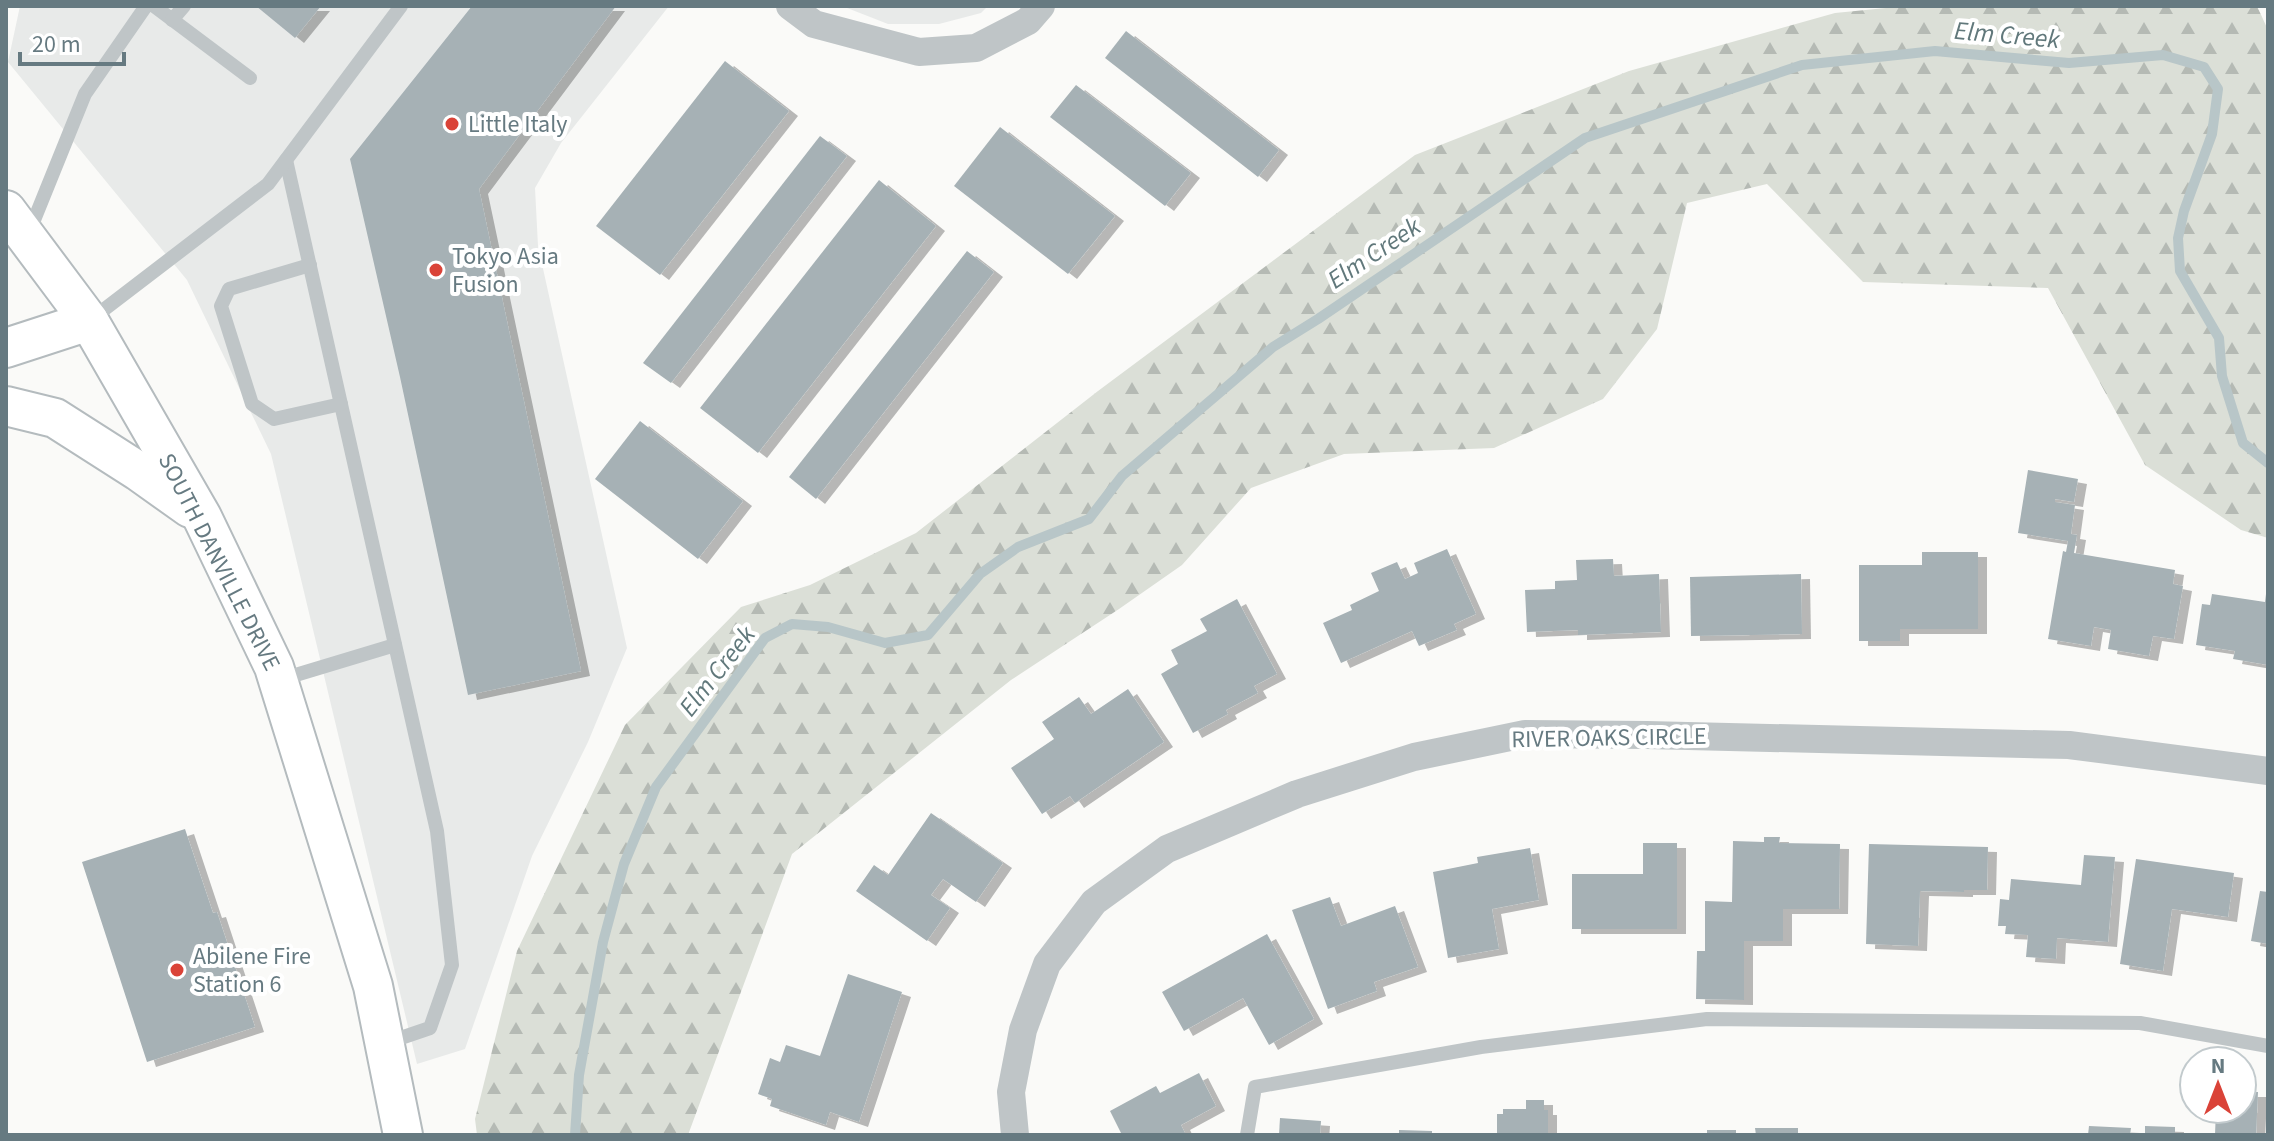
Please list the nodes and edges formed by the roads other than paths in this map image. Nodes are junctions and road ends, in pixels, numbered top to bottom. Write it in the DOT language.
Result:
graph roads {
  1 [pos="146,6"];
  2 [pos="154,6"];
  3 [pos="184,6"];
  4 [pos="401,6"];
  5 [pos="790,6"];
  6 [pos="1041,6"];
  7 [pos="172,20"];
  8 [pos="250,78"];
  9 [pos="286,160"];
  10 [pos="16,224"];
  11 [pos="310,265"];
  12 [pos="89,321"];
  13 [pos="6,348"];
  14 [pos="341,404"];
  15 [pos="6,406"];
  16 [pos="202,517"];
  17 [pos="395,645"];
  18 [pos="278,680"];
  19 [pos="2268,771"];
  20 [pos="385,1044"];
  21 [pos="2268,1046"];
  22 [pos="403,1135"];
  23 [pos="1015,1135"];
  24 [pos="1247,1135"];
  1 -- 10 [label="lane"];
  2 -- 7 [label="lane"];
  3 -- 7 [label="lane"];
  4 -- 9 [label="lane"];
  5 -- 6 [label="street"];
  7 -- 8 [label="lane"];
  9 -- 11 [label="lane"];
  9 -- 12 [label="lane"];
  10 -- 12 [label="main road, SOUTH DANVILLE DRIVE"];
  11 -- 14 [label="lane"];
  11 -- 14 [label="lane"];
  12 -- 13 [label="main road"];
  12 -- 16 [label="main road, SOUTH DANVILLE DRIVE"];
  14 -- 17 [label="lane"];
  15 -- 16 [label="main road"];
  16 -- 18 [label="main road, SOUTH DANVILLE DRIVE"];
  17 -- 18 [label="lane"];
  17 -- 20 [label="lane"];
  18 -- 20 [label="main road, SOUTH DANVILLE DRIVE"];
  19 -- 23 [label="street, RIVER OAKS CIRCLE"];
  20 -- 22 [label="main road, SOUTH DANVILLE DRIVE"];
  21 -- 24 [label="lane"];
}
